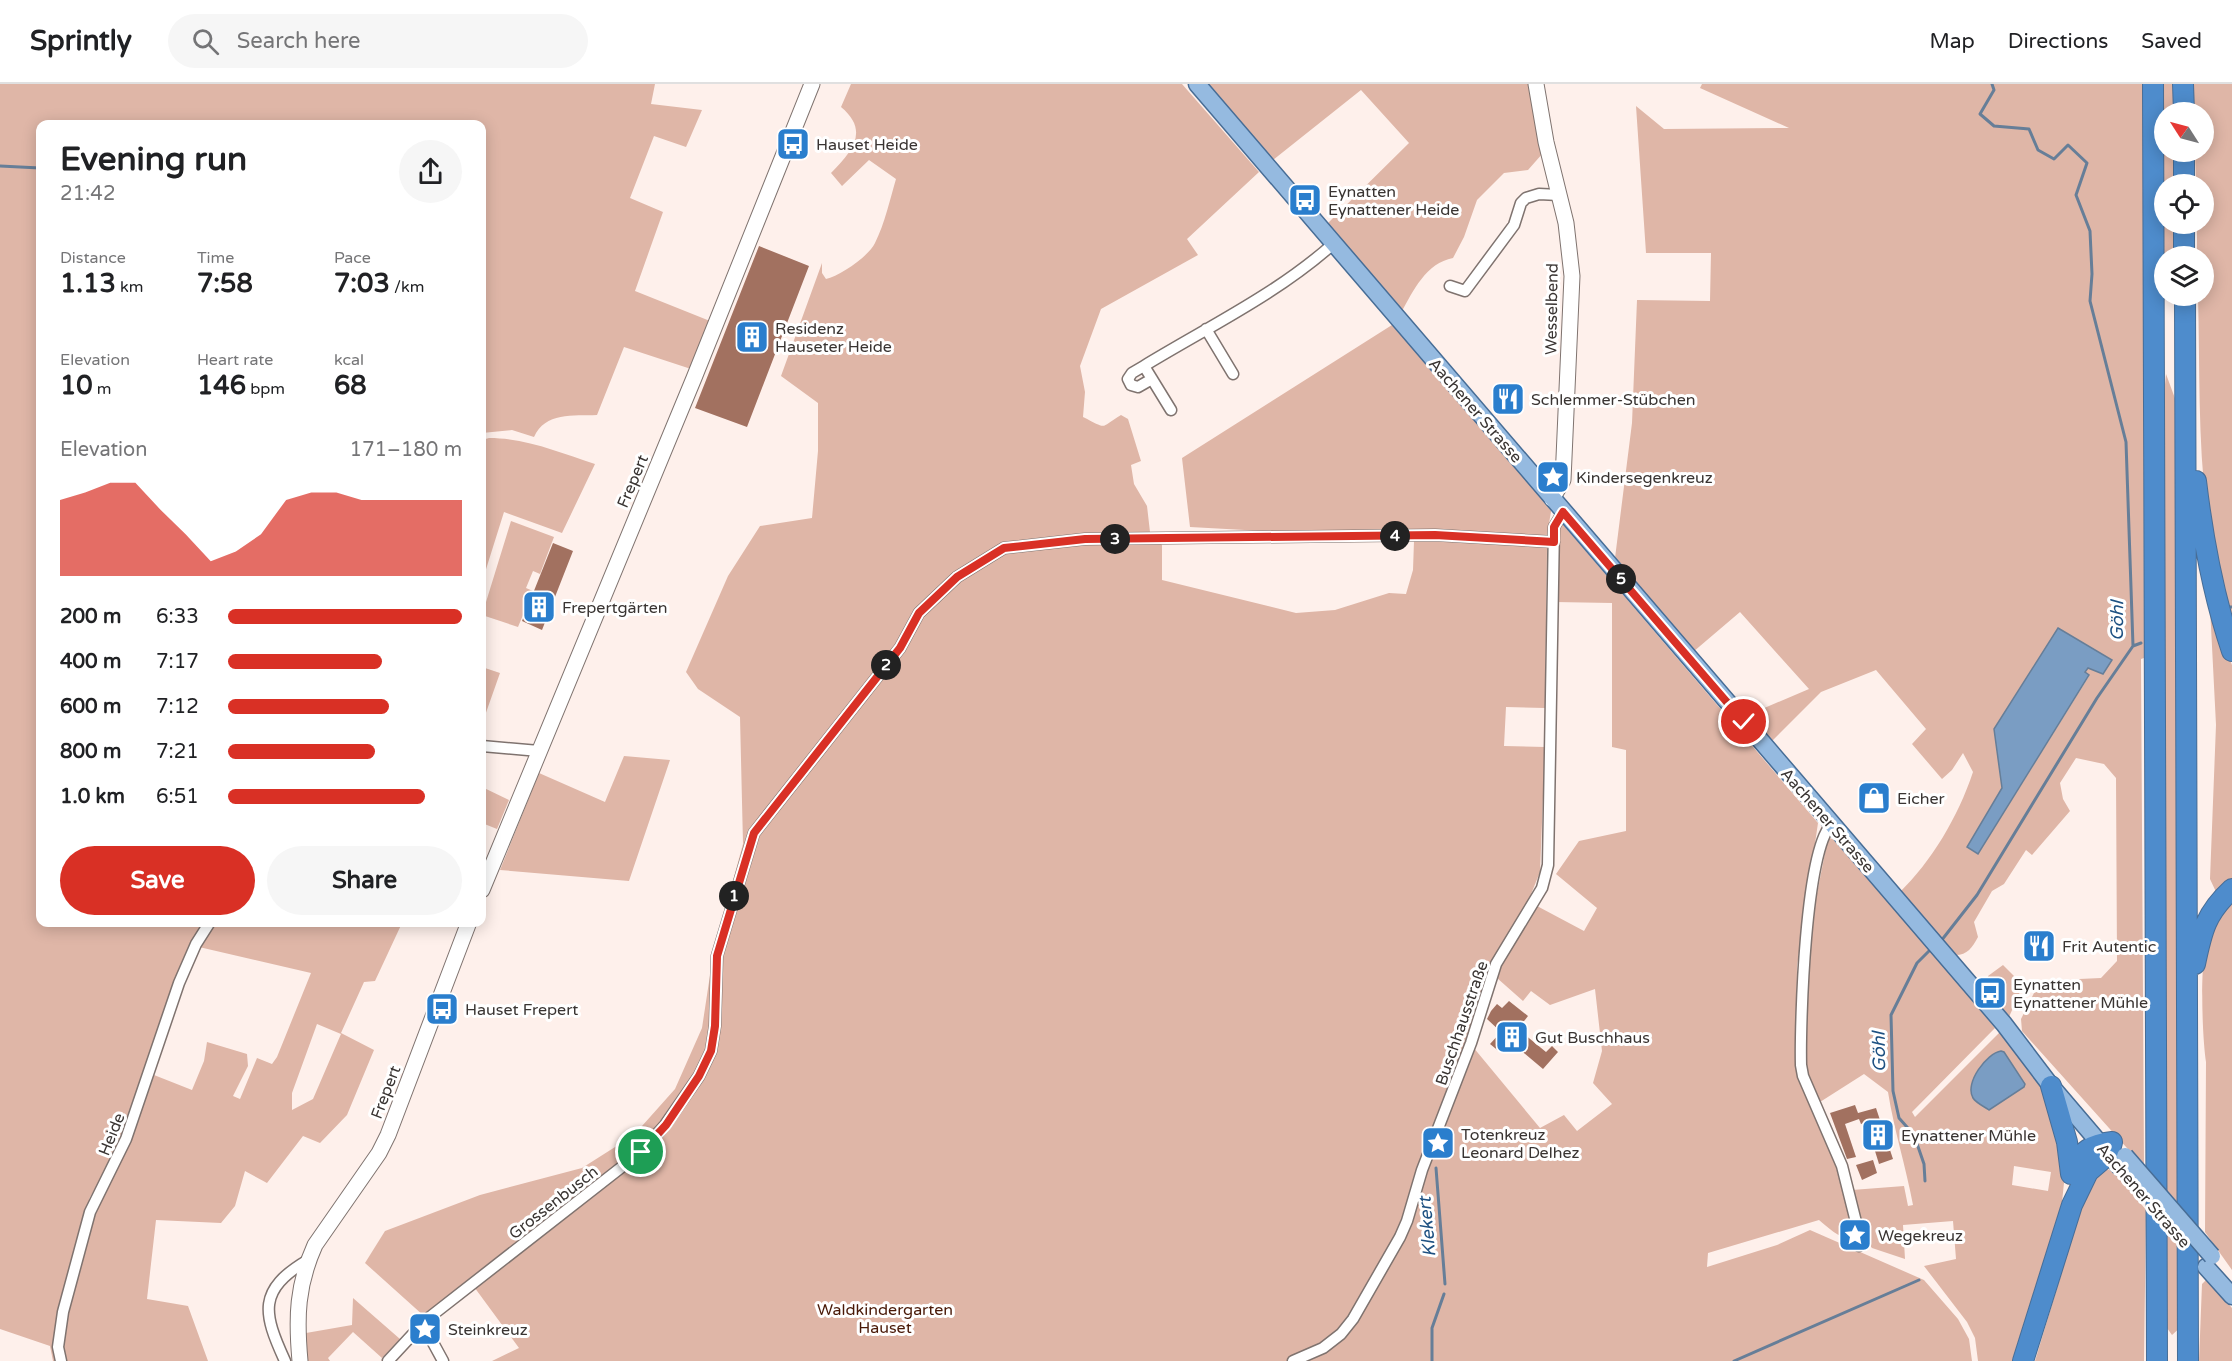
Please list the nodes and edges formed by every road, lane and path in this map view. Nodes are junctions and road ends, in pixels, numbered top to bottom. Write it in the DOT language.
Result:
graph roads {
  1 [pos="812,84"];
  2 [pos="1197,84"];
  3 [pos="1536,84"];
  4 [pos="2153,84"];
  5 [pos="2183,84"];
  6 [pos="2184,102"];
  7 [pos="1558,195"];
  8 [pos="1333,244"];
  9 [pos="1450,286"];
  10 [pos="2185,306"];
  11 [pos="1206,329"];
  12 [pos="1144,366"];
  13 [pos="1233,374"];
  14 [pos="1152,378"];
  15 [pos="1171,410"];
  16 [pos="2188,443"];
  17 [pos="1558,506"];
  18 [pos="1554,542"];
  19 [pos="2232,651"];
  20 [pos="486,746"];
  21 [pos="539,751"];
  22 [pos="1832,824"];
  23 [pos="486,880"];
  24 [pos="2232,889"];
  25 [pos="207,927"];
  26 [pos="467,927"];
  27 [pos="2187,992"];
  28 [pos="2014,1036"];
  29 [pos="2051,1086"];
  30 [pos="2113,1152"];
  31 [pos="2071,1169"];
  32 [pos="2072,1205"];
  33 [pos="1859,1246"];
  34 [pos="308,1260"];
  35 [pos="2230,1286"];
  36 [pos="418,1329"];
  37 [pos="61,1361"];
  38 [pos="285,1361"];
  39 [pos="300,1361"];
  40 [pos="387,1361"];
  41 [pos="443,1361"];
  42 [pos="1293,1361"];
  43 [pos="2023,1361"];
  44 [pos="2157,1361"];
  45 [pos="2188,1361"];
  1 -- 21 [label="street, Frepert"];
  2 -- 8 [label="main road, Aachener Strasse"];
  3 -- 7 [label="street, Wesselbend"];
  4 -- 44 [label="highway"];
  5 -- 6 [label="highway"];
  7 -- 9 [label="street"];
  7 -- 17 [label="street, Wesselbend"];
  8 -- 11 [label="street"];
  8 -- 17 [label="main road, Aachener Strasse"];
  10 -- 16 [label="highway"];
  11 -- 12 [label="street"];
  11 -- 13 [label="street"];
  12 -- 14 [label="street"];
  12 -- 14 [label="street"];
  14 -- 15 [label="street"];
  16 -- 19 [label="highway"];
  16 -- 27 [label="highway"];
  17 -- 18 [label="street, Buschhausstraße"];
  17 -- 22 [label="main road, Aachener Strasse"];
  18 -- 36 [label="street, Grossenbusch"];
  18 -- 42 [label="street, Buschhausstraße"];
  20 -- 21 [label="street"];
  21 -- 23 [label="street, Frepert"];
  22 -- 28 [label="main road, Aachener Strasse"];
  22 -- 33 [label="street"];
  24 -- 27 [label="highway"];
  25 -- 37 [label="street, Heide"];
  26 -- 34 [label="street, Frepert"];
  27 -- 45 [label="highway"];
  28 -- 29 [label="main road, Aachener Strasse"];
  28 -- 30 [label="main road, Aachener Strasse"];
  29 -- 30 [label="main road, Aachener Strasse"];
  29 -- 31 [label="highway"];
  30 -- 31 [label="highway"];
  30 -- 32 [label="highway"];
  30 -- 35 [label="main road, Aachener Strasse"];
  31 -- 32 [label="highway"];
  32 -- 43 [label="highway"];
  34 -- 38 [label="street, Frepert"];
  34 -- 39 [label="street, Frepert"];
  36 -- 40 [label="street, Grossenbusch"];
  36 -- 41 [label="street"];
}
